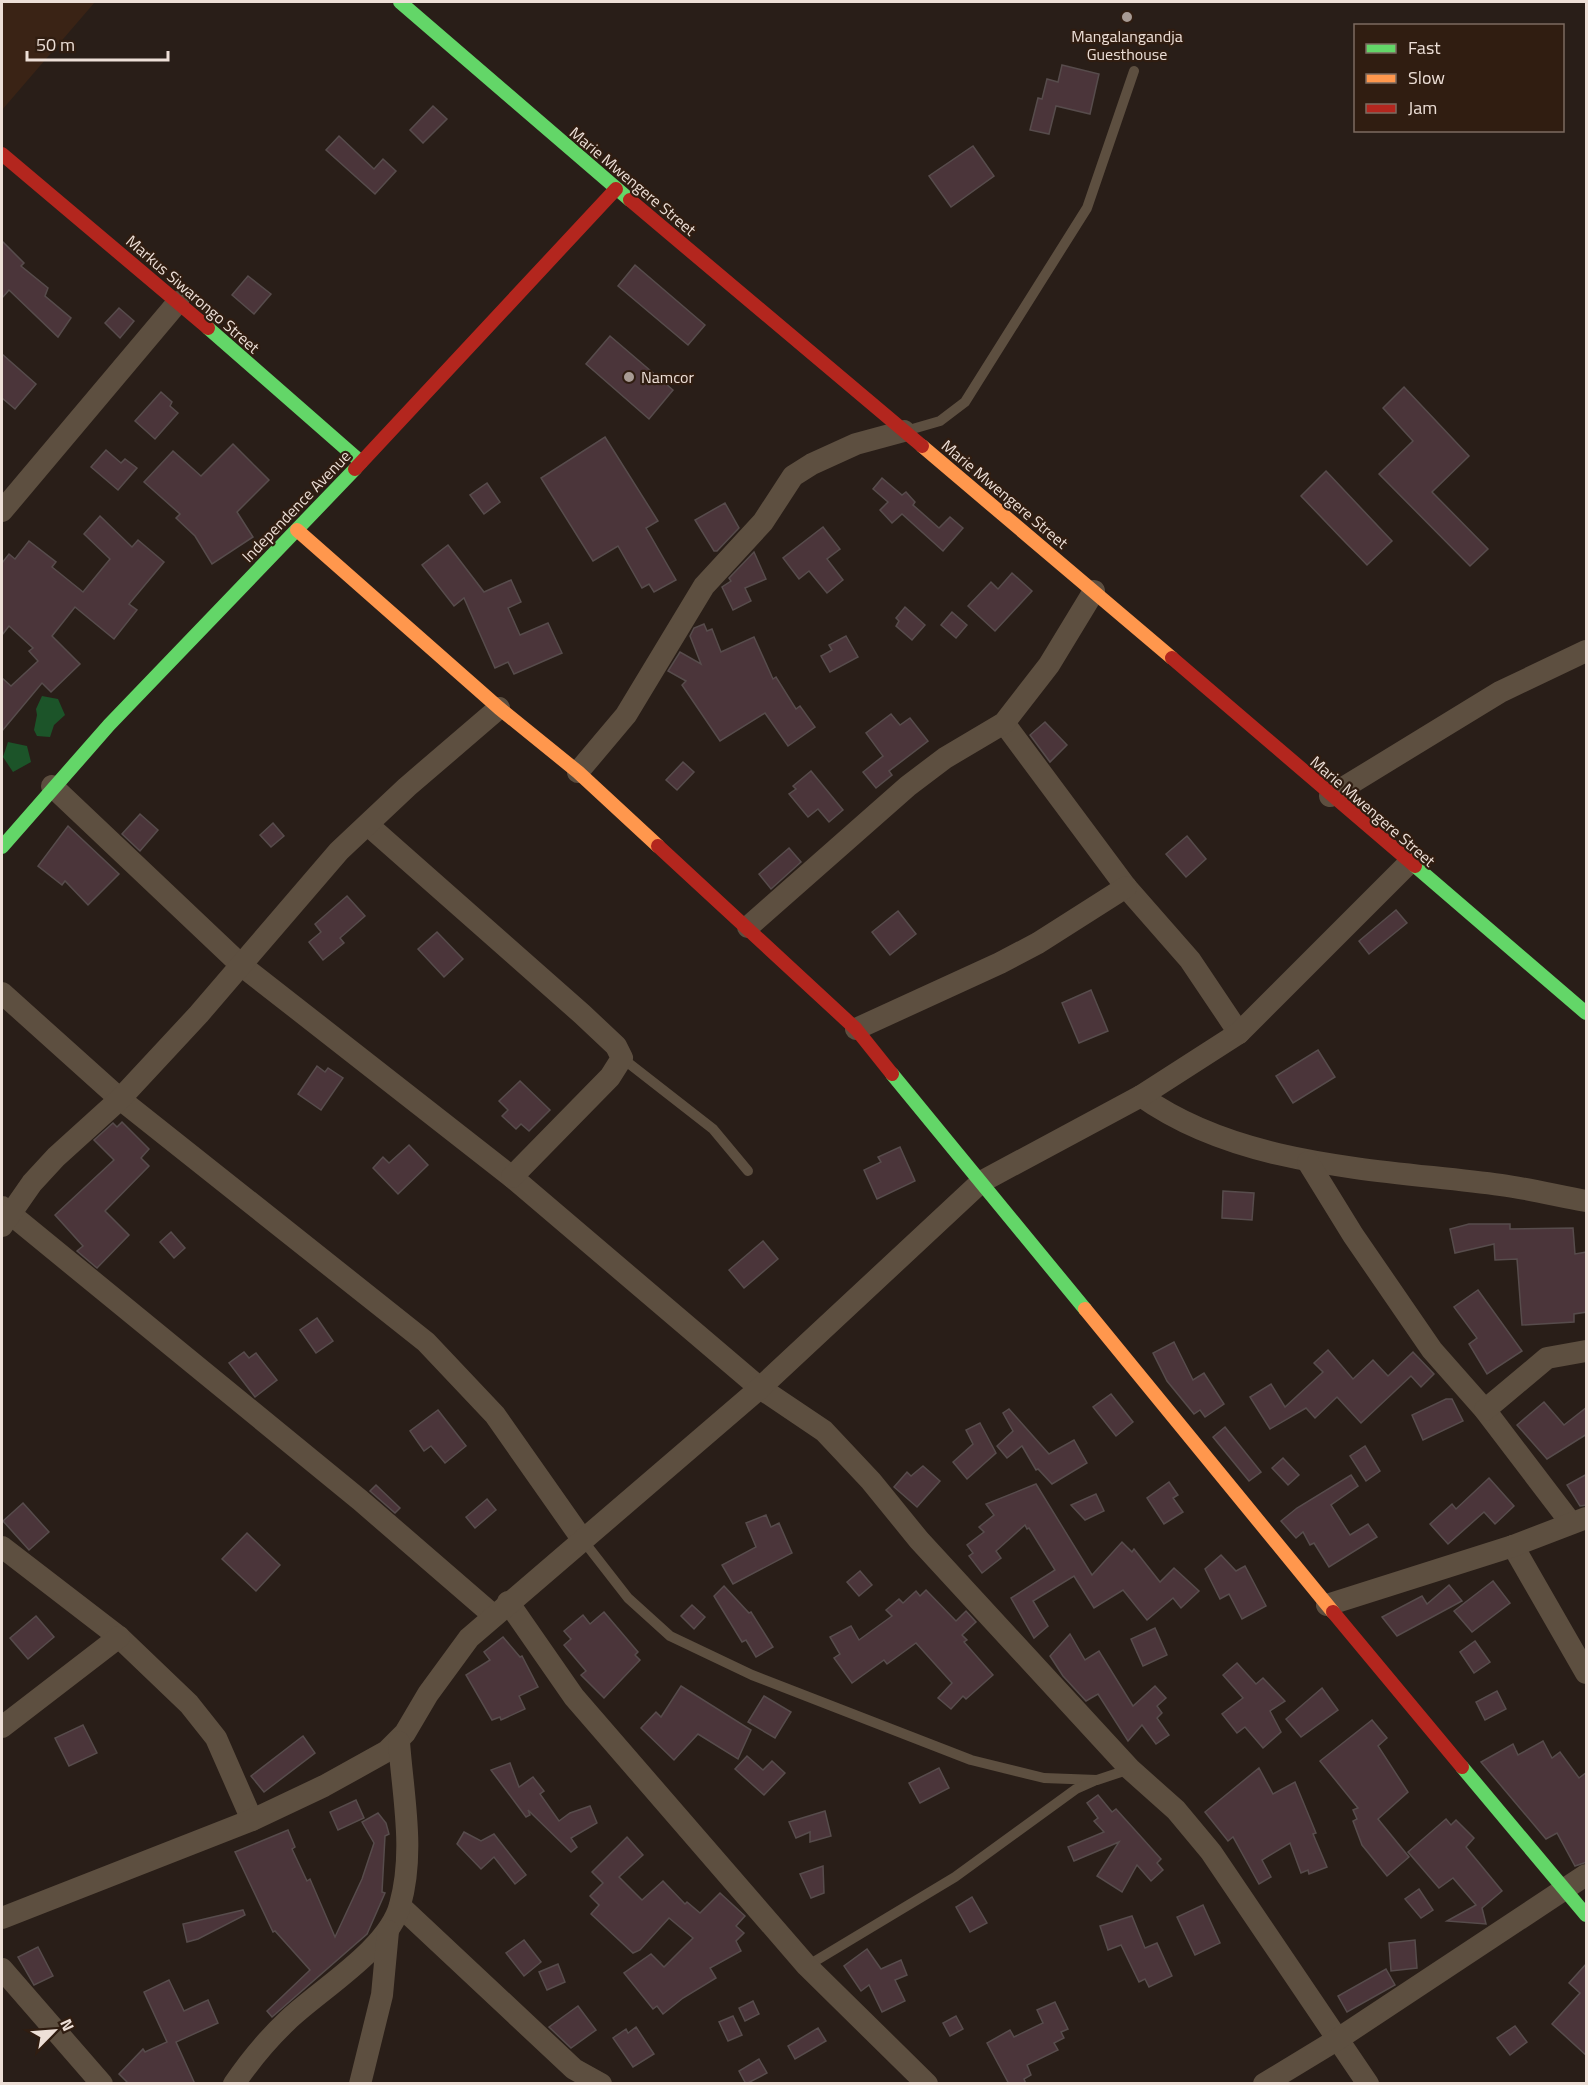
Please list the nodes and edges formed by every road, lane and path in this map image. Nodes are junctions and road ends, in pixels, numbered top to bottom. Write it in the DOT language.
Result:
graph roads {
  1 [pos="400,2"];
  2 [pos="1134,71"];
  3 [pos="2,154"];
  4 [pos="616,189"];
  5 [pos="178,302"];
  6 [pos="904,431"];
  7 [pos="361,462"];
  8 [pos="2,511"];
  9 [pos="297,530"];
  10 [pos="1094,591"];
  11 [pos="1587,651"];
  12 [pos="499,708"];
  13 [pos="1004,723"];
  14 [pos="578,772"];
  15 [pos="52,786"];
  16 [pos="1330,796"];
  17 [pos="368,825"];
  18 [pos="2,847"];
  19 [pos="1409,863"];
  20 [pos="1126,887"];
  21 [pos="748,927"];
  22 [pos="242,965"];
  23 [pos="2,993"];
  24 [pos="1587,1014"];
  25 [pos="856,1029"];
  26 [pos="1239,1033"];
  27 [pos="622,1058"];
  28 [pos="1141,1096"];
  29 [pos="120,1099"];
  30 [pos="1308,1162"];
  31 [pos="748,1171"];
  32 [pos="512,1177"];
  33 [pos="981,1182"];
  34 [pos="1587,1201"];
  35 [pos="4,1216"];
  36 [pos="1587,1351"];
  37 [pos="760,1388"];
  38 [pos="1485,1410"];
  39 [pos="1579,1521"];
  40 [pos="582,1539"];
  41 [pos="1513,1546"];
  42 [pos="2,1547"];
  43 [pos="1327,1605"];
  44 [pos="501,1609"];
  45 [pos="119,1637"];
  46 [pos="1587,1673"];
  47 [pos="2,1727"];
  48 [pos="399,1742"];
  49 [pos="1130,1769"];
  50 [pos="1097,1780"];
  51 [pos="252,1820"];
  52 [pos="1587,1875"];
  53 [pos="1563,1889"];
  54 [pos="400,1906"];
  55 [pos="1587,1915"];
  56 [pos="2,1918"];
  57 [pos="388,1931"];
  58 [pos="807,1966"];
  59 [pos="2,1969"];
  60 [pos="1338,2039"];
  61 [pos="570,2076"];
  62 [pos="102,2084"];
  63 [pos="234,2084"];
  64 [pos="360,2084"];
  65 [pos="602,2084"];
  66 [pos="927,2084"];
  67 [pos="1264,2084"];
  68 [pos="1368,2084"];
  1 -- 4 [label="street, Marie Mwengere Street"];
  2 -- 6 [label="lane"];
  3 -- 5 [label="street, Markus Siwarongo Street"];
  4 -- 6 [label="street, Marie Mwengere Street"];
  4 -- 7 [label="street, Independence Avenue"];
  5 -- 7 [label="street, Markus Siwarongo Street"];
  5 -- 8 [label="street"];
  6 -- 10 [label="street, Marie Mwengere Street"];
  6 -- 14 [label="street"];
  7 -- 9 [label="street, Independence Avenue"];
  9 -- 12 [label="street"];
  9 -- 15 [label="street, Independence Avenue"];
  10 -- 13 [label="street"];
  10 -- 16 [label="street, Marie Mwengere Street"];
  11 -- 16 [label="street"];
  12 -- 14 [label="street"];
  12 -- 17 [label="street"];
  13 -- 20 [label="street"];
  13 -- 21 [label="street"];
  14 -- 21 [label="street"];
  15 -- 18 [label="street, Independence Avenue"];
  15 -- 22 [label="street"];
  16 -- 19 [label="street, Marie Mwengere Street"];
  17 -- 22 [label="street"];
  17 -- 27 [label="street"];
  19 -- 24 [label="street, Marie Mwengere Street"];
  19 -- 26 [label="street"];
  20 -- 25 [label="street"];
  20 -- 26 [label="street"];
  21 -- 25 [label="street"];
  22 -- 29 [label="street"];
  22 -- 32 [label="street"];
  23 -- 29 [label="street"];
  25 -- 33 [label="street"];
  26 -- 28 [label="street"];
  27 -- 31 [label="lane"];
  27 -- 32 [label="street"];
  28 -- 30 [label="street"];
  28 -- 33 [label="street"];
  29 -- 35 [label="street"];
  29 -- 40 [label="street"];
  30 -- 34 [label="street"];
  30 -- 38 [label="street"];
  32 -- 37 [label="street"];
  33 -- 37 [label="street"];
  33 -- 43 [label="street"];
  35 -- 44 [label="street"];
  36 -- 38 [label="street"];
  37 -- 40 [label="street"];
  37 -- 49 [label="street"];
  38 -- 39 [label="street"];
  39 -- 41 [label="street"];
  40 -- 44 [label="street"];
  40 -- 50 [label="lane"];
  41 -- 43 [label="street"];
  41 -- 46 [label="street"];
  42 -- 45 [label="street"];
  43 -- 53 [label="street"];
  44 -- 48 [label="street"];
  44 -- 58 [label="street"];
  45 -- 47 [label="street"];
  45 -- 51 [label="street"];
  48 -- 51 [label="street"];
  48 -- 54 [label="street"];
  49 -- 50 [label="lane"];
  49 -- 60 [label="street"];
  50 -- 58 [label="lane"];
  51 -- 56 [label="street"];
  52 -- 53 [label="street"];
  53 -- 55 [label="street"];
  53 -- 60 [label="street"];
  54 -- 57 [label="street"];
  54 -- 61 [label="street"];
  57 -- 63 [label="street"];
  57 -- 64 [label="street"];
  58 -- 66 [label="street"];
  59 -- 62 [label="street"];
  60 -- 67 [label="street"];
  60 -- 68 [label="street"];
  61 -- 65 [label="street"];
}
